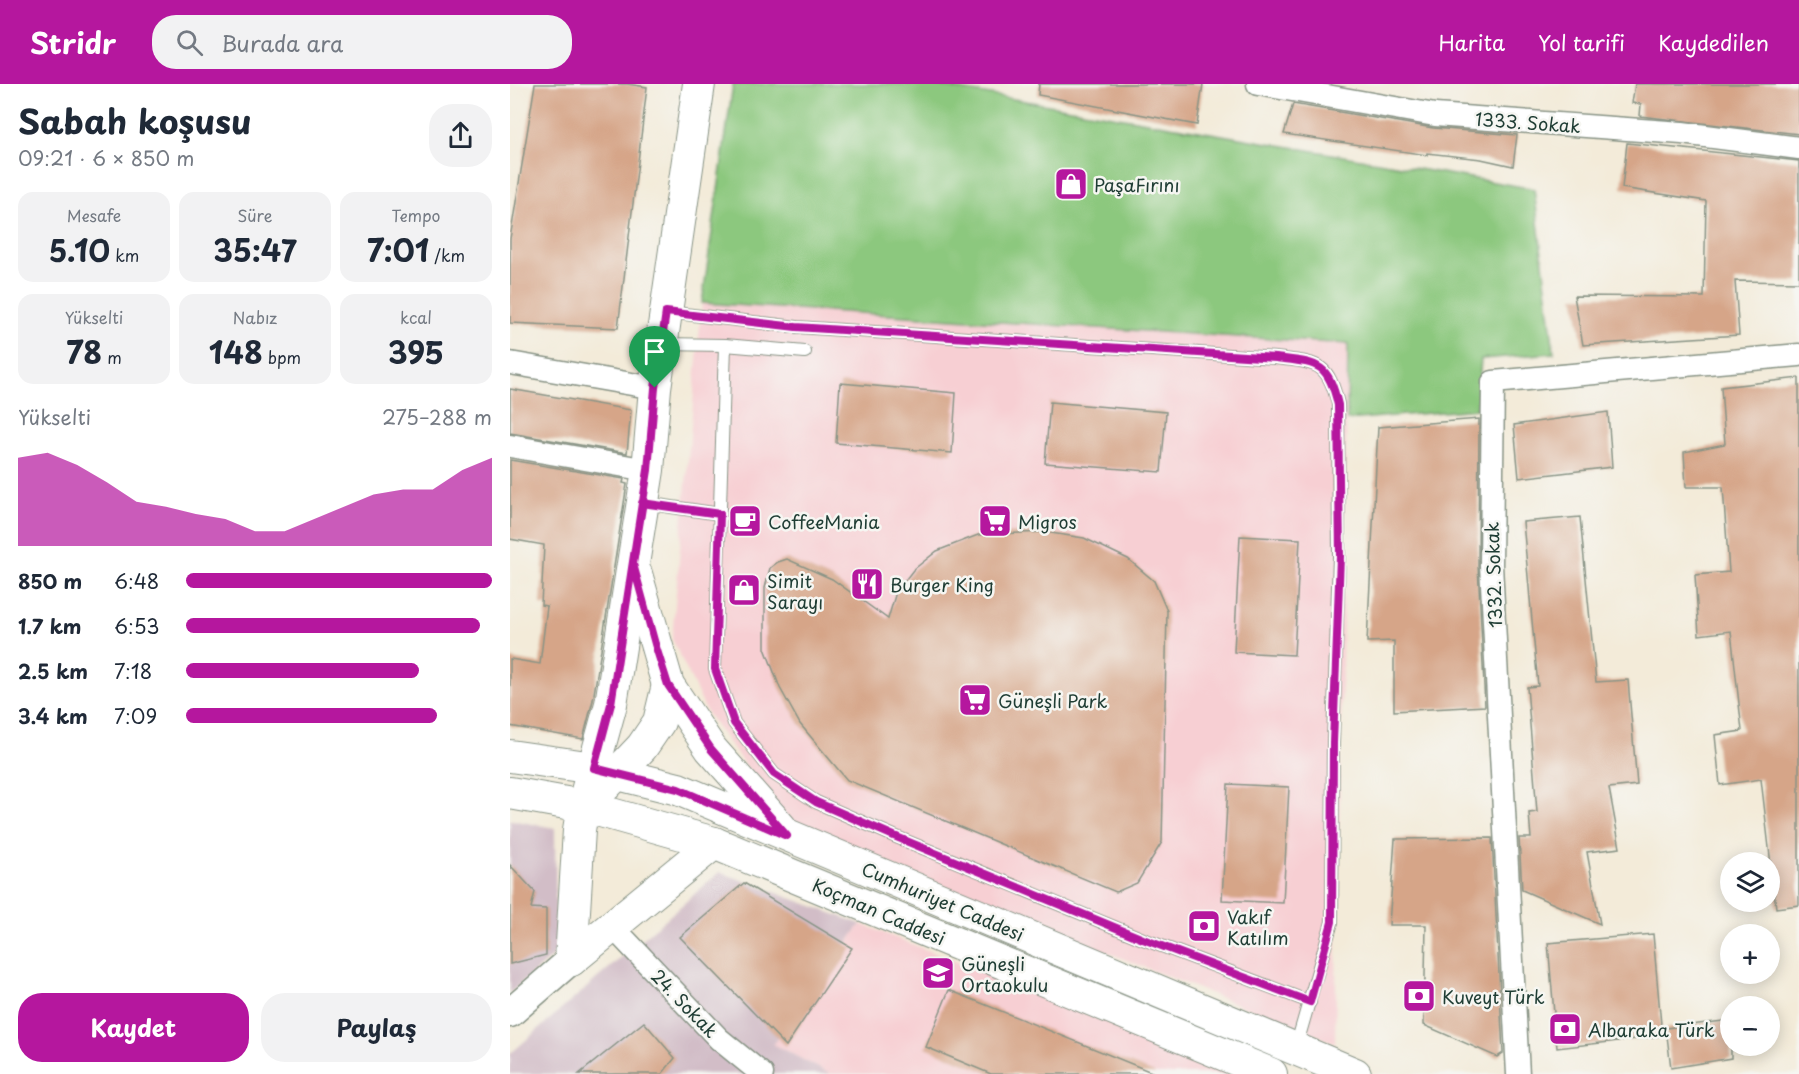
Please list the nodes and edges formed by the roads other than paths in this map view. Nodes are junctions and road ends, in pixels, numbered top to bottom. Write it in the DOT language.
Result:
graph roads {
  1 [pos="699,84"];
  2 [pos="1258,84"];
  3 [pos="1370,94"];
  4 [pos="1799,148"];
  5 [pos="666,312"];
  6 [pos="661,344"];
  7 [pos="725,345"];
  8 [pos="805,352"];
  9 [pos="1799,355"];
  10 [pos="510,363"];
  11 [pos="655,388"];
  12 [pos="510,446"];
  13 [pos="648,470"];
  14 [pos="642,503"];
  15 [pos="720,514"];
  16 [pos="633,564"];
  17 [pos="668,685"];
  18 [pos="510,756"];
  19 [pos="606,771"];
  20 [pos="510,793"];
  21 [pos="583,806"];
  22 [pos="787,836"];
  23 [pos="714,843"];
  24 [pos="613,927"];
  25 [pos="571,960"];
  26 [pos="1310,1002"];
  27 [pos="510,1013"];
  28 [pos="1296,1049"];
  29 [pos="762,1074"];
  30 [pos="1271,1074"];
  31 [pos="1355,1074"];
  32 [pos="1518,1074"];
  1 -- 5 [label="main road"];
  2 -- 3 [label="street, 1333. Sokak"];
  3 -- 4 [label="street, 1333. Sokak"];
  5 -- 6 [label="main road"];
  5 -- 26 [label="lane"];
  6 -- 7 [label="lane"];
  6 -- 11 [label="main road"];
  7 -- 8 [label="lane"];
  7 -- 15 [label="lane"];
  9 -- 32 [label="street, 1332. Sokak"];
  10 -- 11 [label="street"];
  11 -- 13 [label="main road"];
  12 -- 13 [label="street"];
  13 -- 14 [label="main road"];
  14 -- 15 [label="lane"];
  14 -- 16 [label="main road"];
  15 -- 26 [label="lane"];
  16 -- 17 [label="main road"];
  16 -- 19 [label="main road"];
  17 -- 19 [label="main road"];
  17 -- 22 [label="main road"];
  18 -- 19 [label="main road"];
  19 -- 21 [label="main road"];
  19 -- 22 [label="main road, Cumhuriyet Caddesi"];
  20 -- 21 [label="main road, Koçman Caddesi"];
  21 -- 23 [label="main road, Koçman Caddesi"];
  21 -- 25 [label="main road"];
  22 -- 28 [label="main road, Cumhuriyet Caddesi"];
  23 -- 24 [label="main road"];
  23 -- 30 [label="main road, Koçman Caddesi"];
  24 -- 25 [label="main road"];
  24 -- 29 [label="street, 24. Sokak"];
  25 -- 27 [label="street"];
  26 -- 28 [label="lane"];
  28 -- 31 [label="main road, Cumhuriyet Caddesi"];
}
